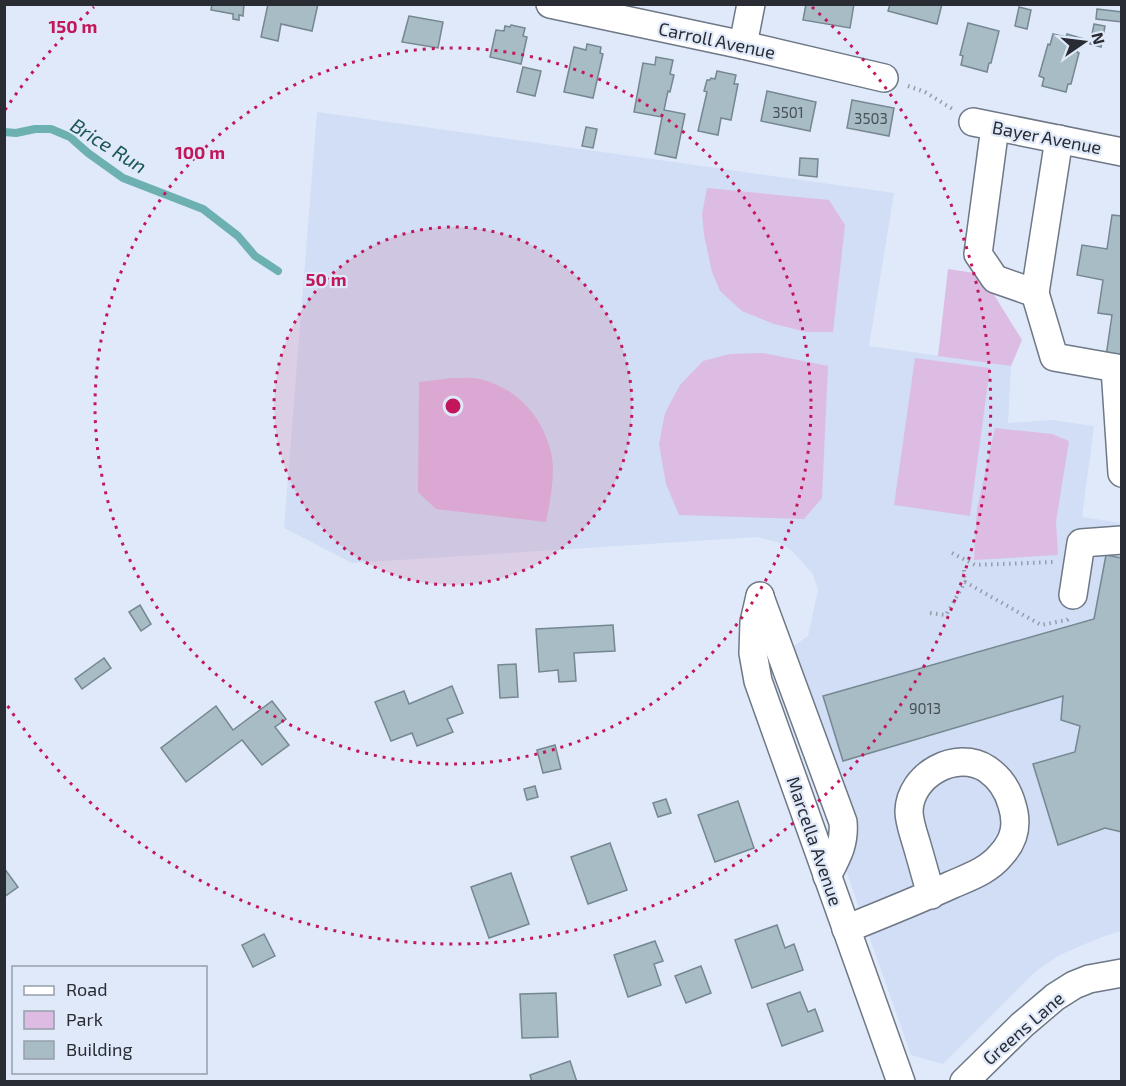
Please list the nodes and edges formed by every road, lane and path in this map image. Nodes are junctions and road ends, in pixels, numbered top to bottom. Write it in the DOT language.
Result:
graph roads {
  1 [pos="550,4"];
  2 [pos="751,4"];
  3 [pos="742,45"];
  4 [pos="884,78"];
  5 [pos="984,124"];
  6 [pos="1059,139"];
  7 [pos="1122,152"];
  8 [pos="1035,293"];
  9 [pos="1118,368"];
  10 [pos="1122,472"];
  11 [pos="1122,540"];
  12 [pos="952,553"];
  13 [pos="1078,561"];
  14 [pos="964,570"];
  15 [pos="965,582"];
  16 [pos="1073,595"];
  17 [pos="760,596"];
  18 [pos="930,613"];
  19 [pos="931,895"];
  20 [pos="846,929"];
  21 [pos="1122,973"];
  22 [pos="901,1082"];
  23 [pos="964,1082"];
  1 -- 3 [label="street, Carroll Avenue"];
  2 -- 3 [label="street"];
  3 -- 4 [label="street, Carroll Avenue"];
  4 -- 5 [label="path"];
  5 -- 6 [label="street, Bayer Avenue"];
  5 -- 8 [label="street"];
  6 -- 7 [label="street, Bayer Avenue"];
  6 -- 8 [label="street"];
  8 -- 9 [label="street"];
  9 -- 10 [label="street"];
  11 -- 13 [label="street"];
  12 -- 13 [label="path"];
  13 -- 16 [label="street"];
  14 -- 15 [label="path"];
  15 -- 16 [label="path"];
  15 -- 18 [label="path"];
  17 -- 20 [label="street, Marcella Avenue"];
  19 -- 19 [label="street"];
  19 -- 20 [label="street"];
  20 -- 22 [label="street, Marcella Avenue"];
  21 -- 23 [label="street, Greens Lane"];
}
